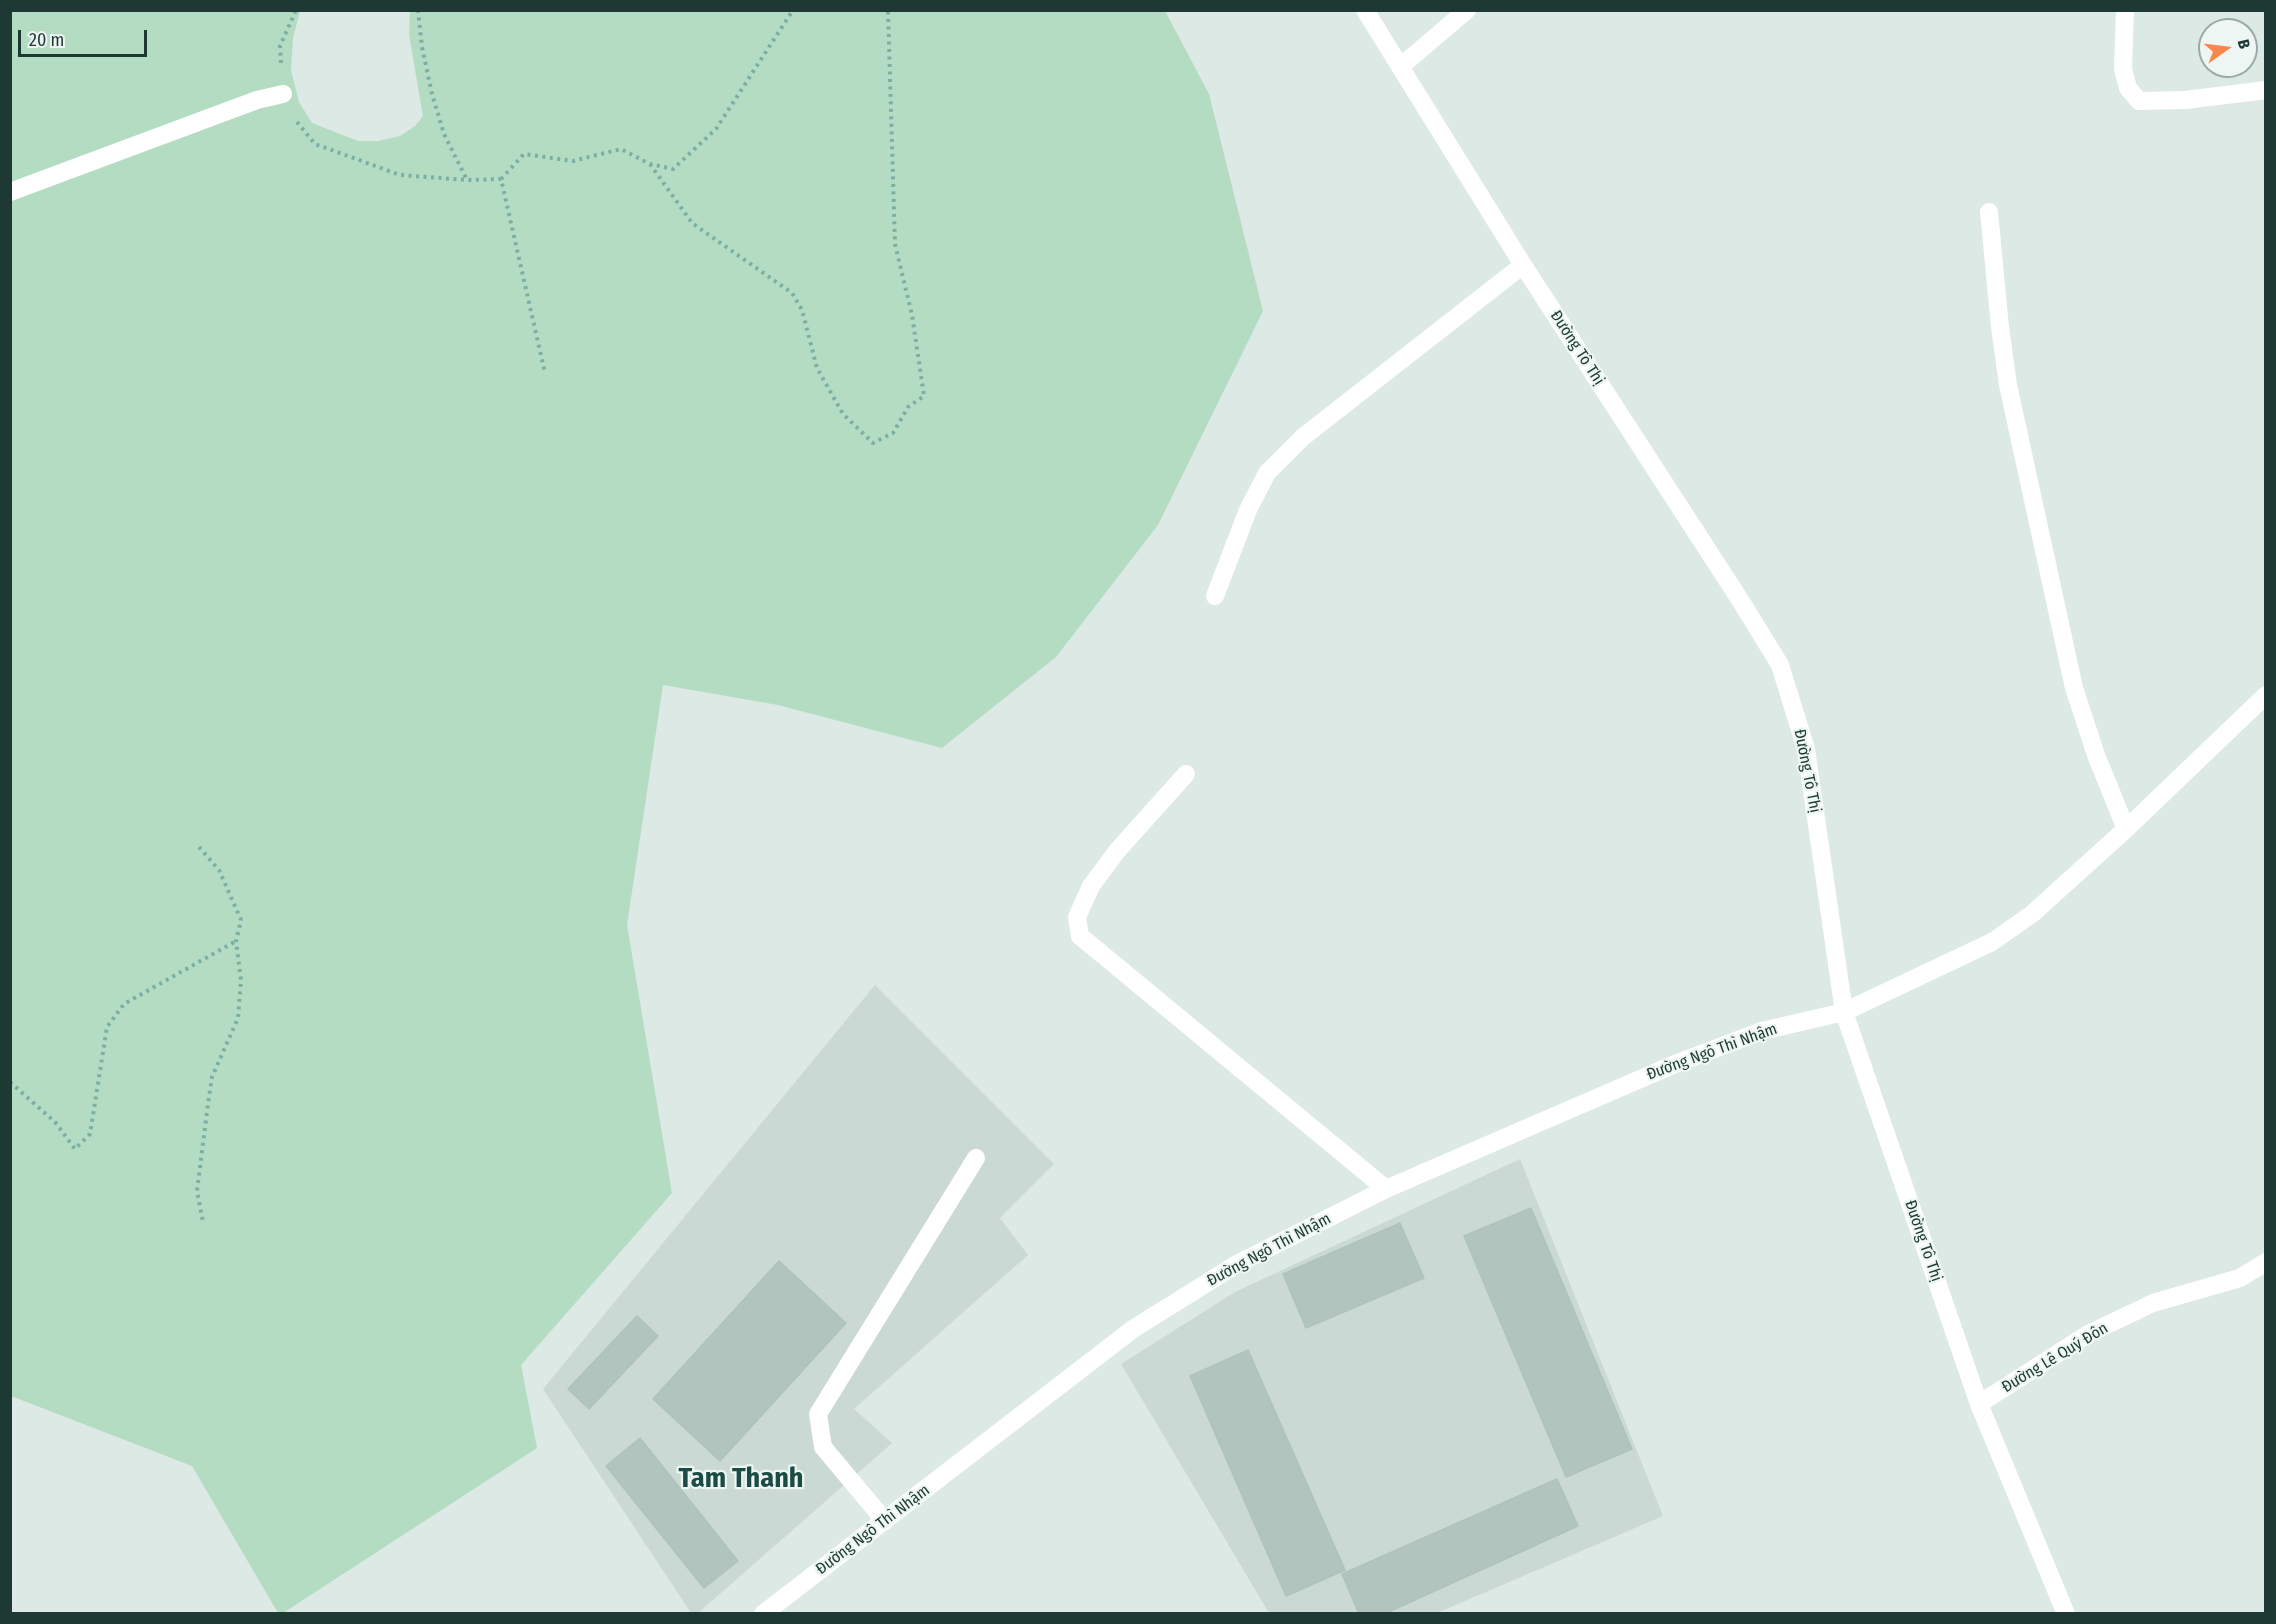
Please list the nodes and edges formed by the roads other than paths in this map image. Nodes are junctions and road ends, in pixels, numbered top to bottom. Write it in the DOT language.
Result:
graph roads {
  1 [pos="1365,10"];
  2 [pos="1467,10"];
  3 [pos="2125,10"];
  4 [pos="1400,67"];
  5 [pos="2265,90"];
  6 [pos="283,94"];
  7 [pos="17,189"];
  8 [pos="10,201"];
  9 [pos="1989,212"];
  10 [pos="1523,265"];
  11 [pos="1215,596"];
  12 [pos="2265,695"];
  13 [pos="1186,774"];
  14 [pos="2126,829"];
  15 [pos="1844,1012"];
  16 [pos="975,1158"];
  17 [pos="1386,1189"];
  18 [pos="2265,1262"];
  19 [pos="1979,1404"];
  20 [pos="885,1521"];
  21 [pos="763,1614"];
  22 [pos="2066,1614"];
  1 -- 4 [label="street, Đường Tô Thị"];
  2 -- 4 [label="street"];
  3 -- 5 [label="street"];
  4 -- 10 [label="street, Đường Tô Thị"];
  6 -- 7 [label="street"];
  7 -- 8 [label="street"];
  9 -- 14 [label="street"];
  10 -- 11 [label="street"];
  10 -- 15 [label="street, Đường Tô Thị"];
  12 -- 14 [label="street, Đường Ngô Thì Nhậm"];
  13 -- 17 [label="street"];
  14 -- 15 [label="street, Đường Ngô Thì Nhậm"];
  15 -- 17 [label="street, Đường Ngô Thì Nhậm"];
  15 -- 19 [label="street, Đường Tô Thị"];
  16 -- 20 [label="street"];
  17 -- 20 [label="street, Đường Ngô Thì Nhậm"];
  18 -- 19 [label="street, Đường Lê Quý Đôn"];
  19 -- 22 [label="street, Đường Tô Thị"];
  20 -- 21 [label="street, Đường Ngô Thì Nhậm"];
}
